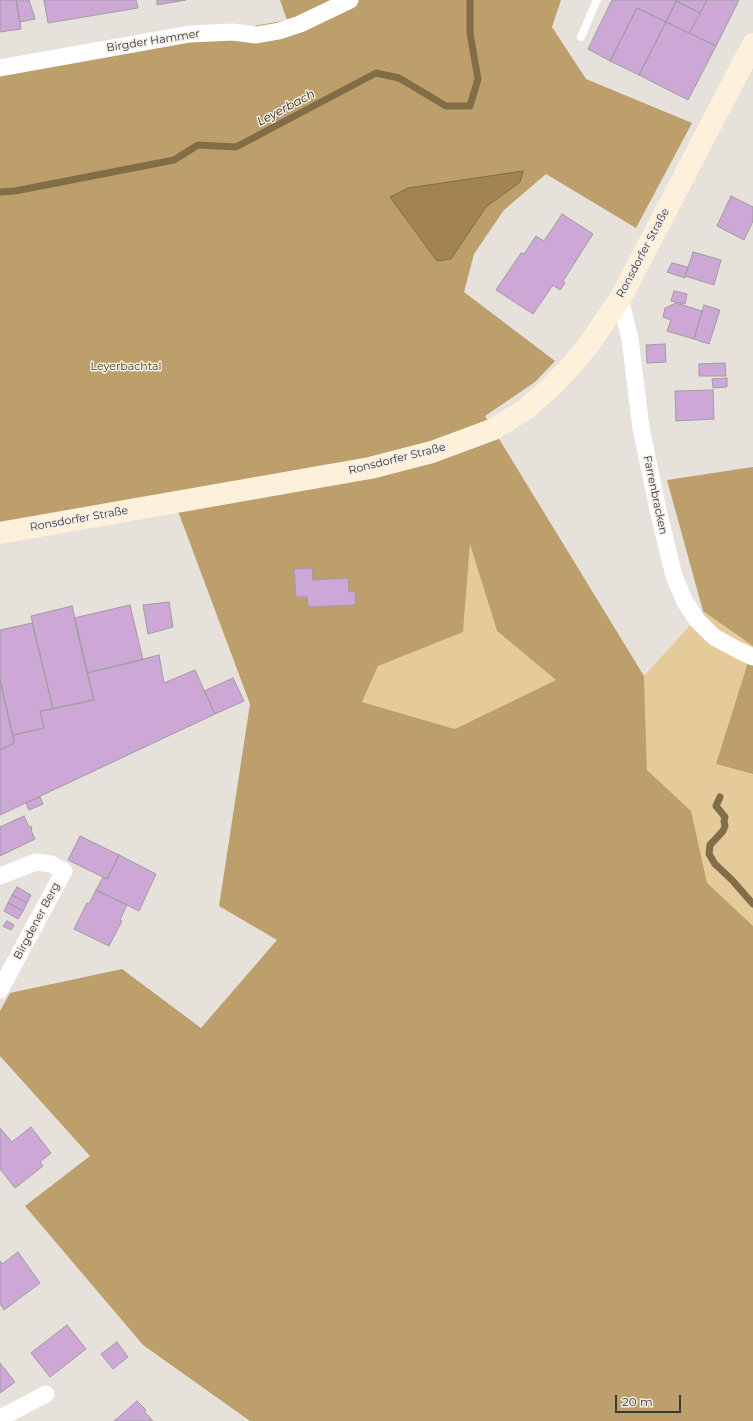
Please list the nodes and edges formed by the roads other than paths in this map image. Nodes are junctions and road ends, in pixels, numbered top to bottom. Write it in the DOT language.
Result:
graph roads {
  1 [pos="350,0"];
  2 [pos="597,0"];
  3 [pos="581,37"];
  4 [pos="753,44"];
  5 [pos="0,68"];
  6 [pos="620,299"];
  7 [pos="0,533"];
  8 [pos="753,657"];
  9 [pos="0,876"];
  10 [pos="0,990"];
  11 [pos="46,1394"];
  12 [pos="0,1418"];
  1 -- 5 [label="street, Birgder Hammer"];
  2 -- 3 [label="lane"];
  4 -- 6 [label="main road, Ronsdorfer Straße"];
  6 -- 7 [label="main road, Ronsdorfer Straße"];
  6 -- 8 [label="street, Farrenbracken"];
  9 -- 10 [label="street, Birgdener Berg"];
  11 -- 12 [label="street"];
}
